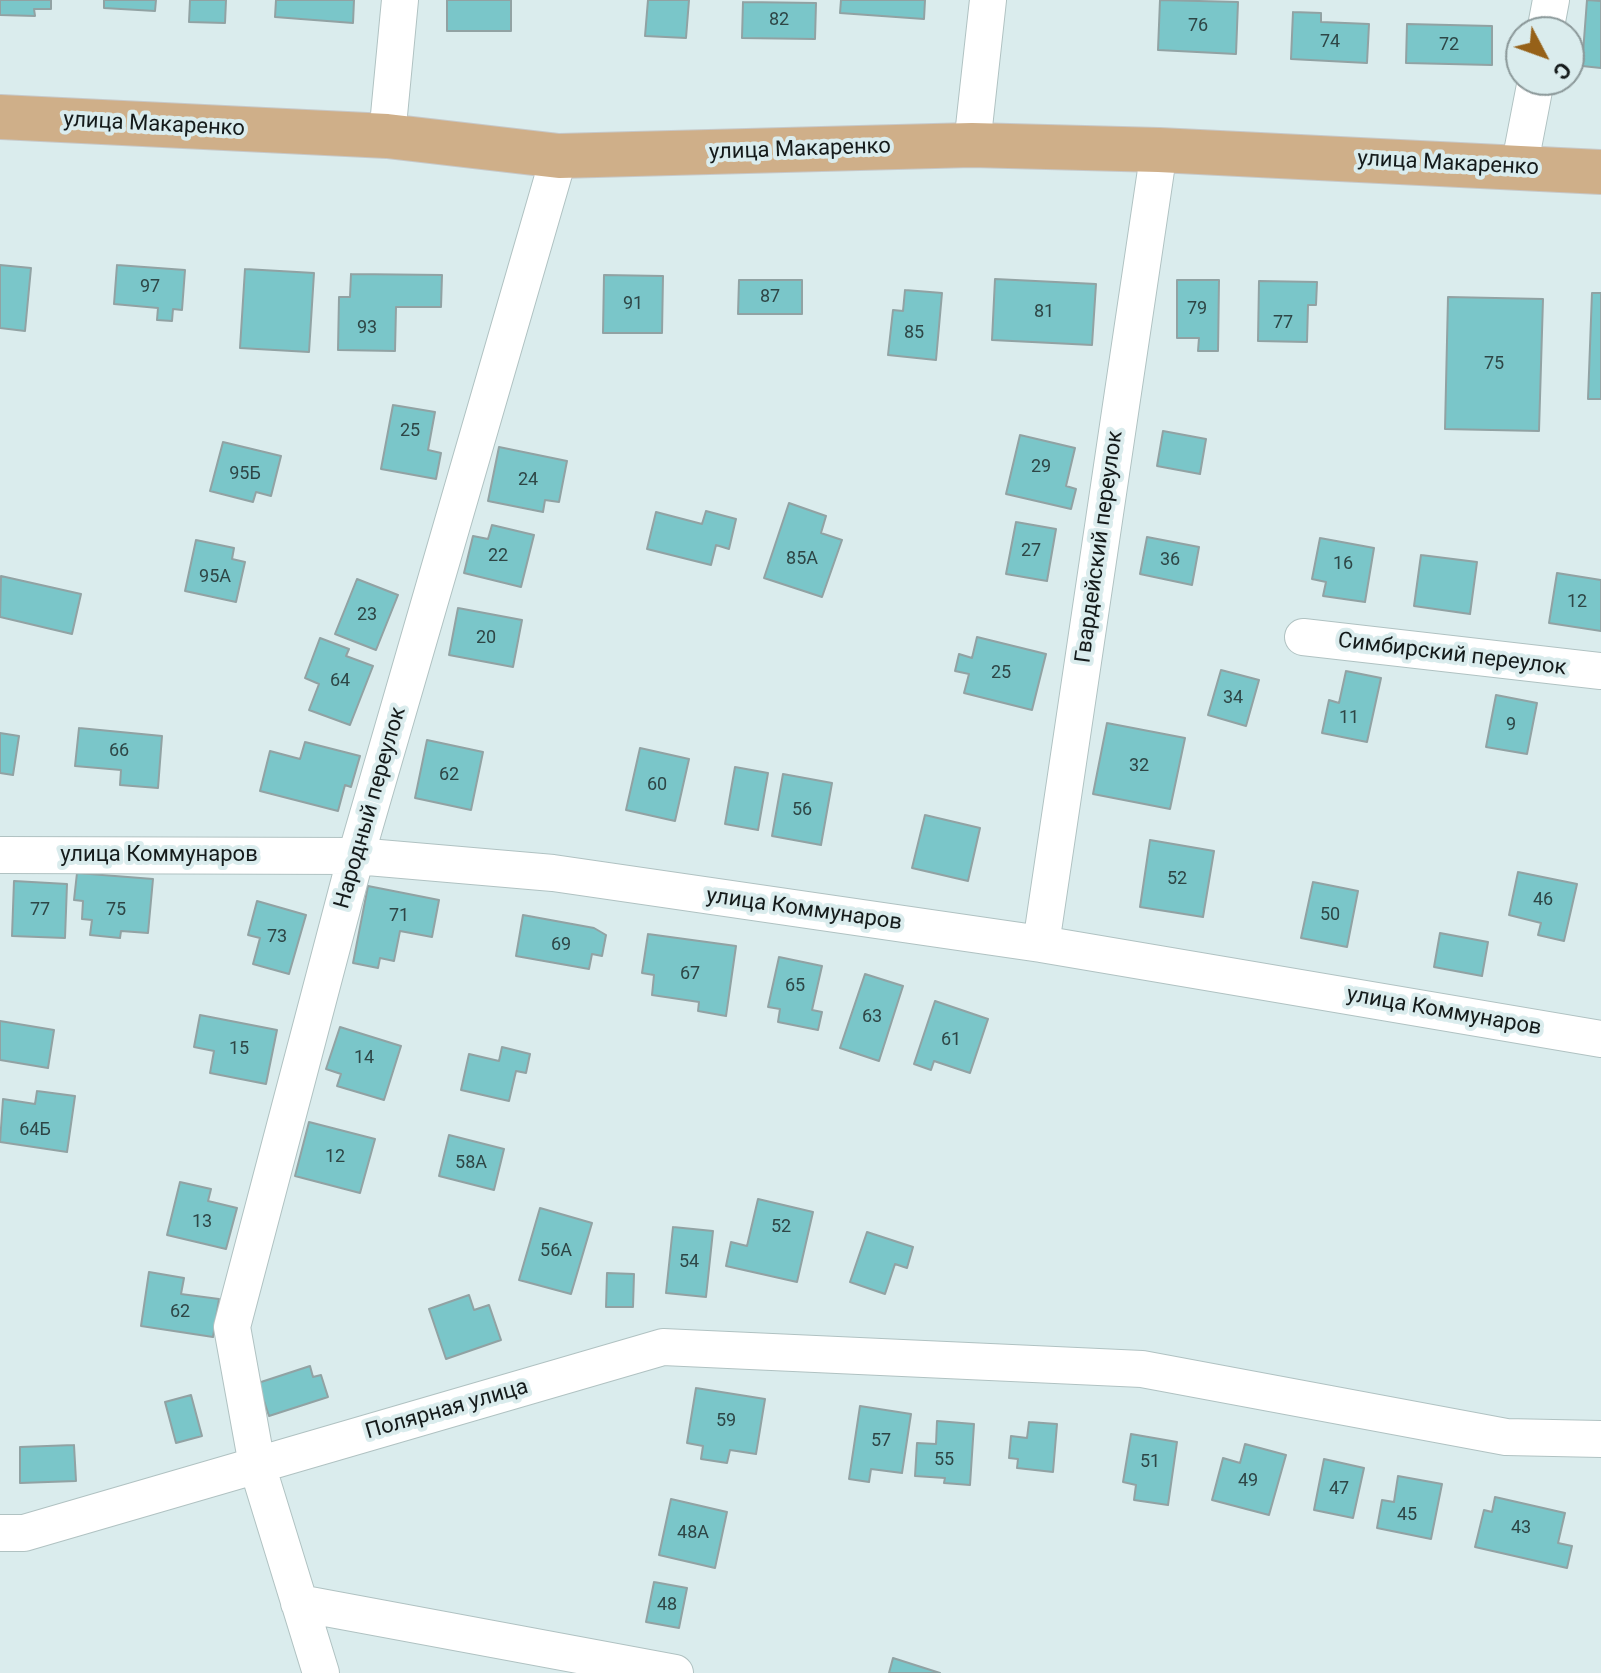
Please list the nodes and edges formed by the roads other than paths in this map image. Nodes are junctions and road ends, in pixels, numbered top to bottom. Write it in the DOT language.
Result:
graph roads {
  1 [pos="400,0"];
  2 [pos="988,0"];
  3 [pos="1533,96"];
  4 [pos="0,117"];
  5 [pos="387,136"];
  6 [pos="972,145"];
  7 [pos="1159,150"];
  8 [pos="559,156"];
  9 [pos="1519,168"];
  10 [pos="1601,172"];
  11 [pos="1303,637"];
  12 [pos="1601,671"];
  13 [pos="0,855"];
  14 [pos="356,856"];
  15 [pos="1041,944"];
  16 [pos="1601,1039"];
  17 [pos="1601,1439"];
  18 [pos="257,1465"];
  19 [pos="0,1533"];
  20 [pos="299,1603"];
  21 [pos="321,1673"];
  22 [pos="675,1673"];
  1 -- 5 [label="street"];
  2 -- 6 [label="street"];
  3 -- 9 [label="street"];
  4 -- 5 [label="main road, улица Макаренко"];
  5 -- 8 [label="main road, улица Макаренко"];
  6 -- 7 [label="main road, улица Макаренко"];
  6 -- 8 [label="main road, улица Макаренко"];
  7 -- 9 [label="main road, улица Макаренко"];
  7 -- 15 [label="street, Гвардейский переулок"];
  8 -- 14 [label="street, Народный переулок"];
  9 -- 10 [label="main road, улица Макаренко"];
  11 -- 12 [label="street, Симбирский переулок"];
  13 -- 14 [label="street, улица Коммунаров"];
  14 -- 15 [label="street, улица Коммунаров"];
  14 -- 18 [label="street, Народный переулок"];
  15 -- 16 [label="street, улица Коммунаров"];
  17 -- 18 [label="street, Полярная улица"];
  18 -- 19 [label="street, Полярная улица"];
  18 -- 20 [label="street, Народный переулок"];
  20 -- 21 [label="street, Народный переулок"];
  20 -- 22 [label="street"];
}
